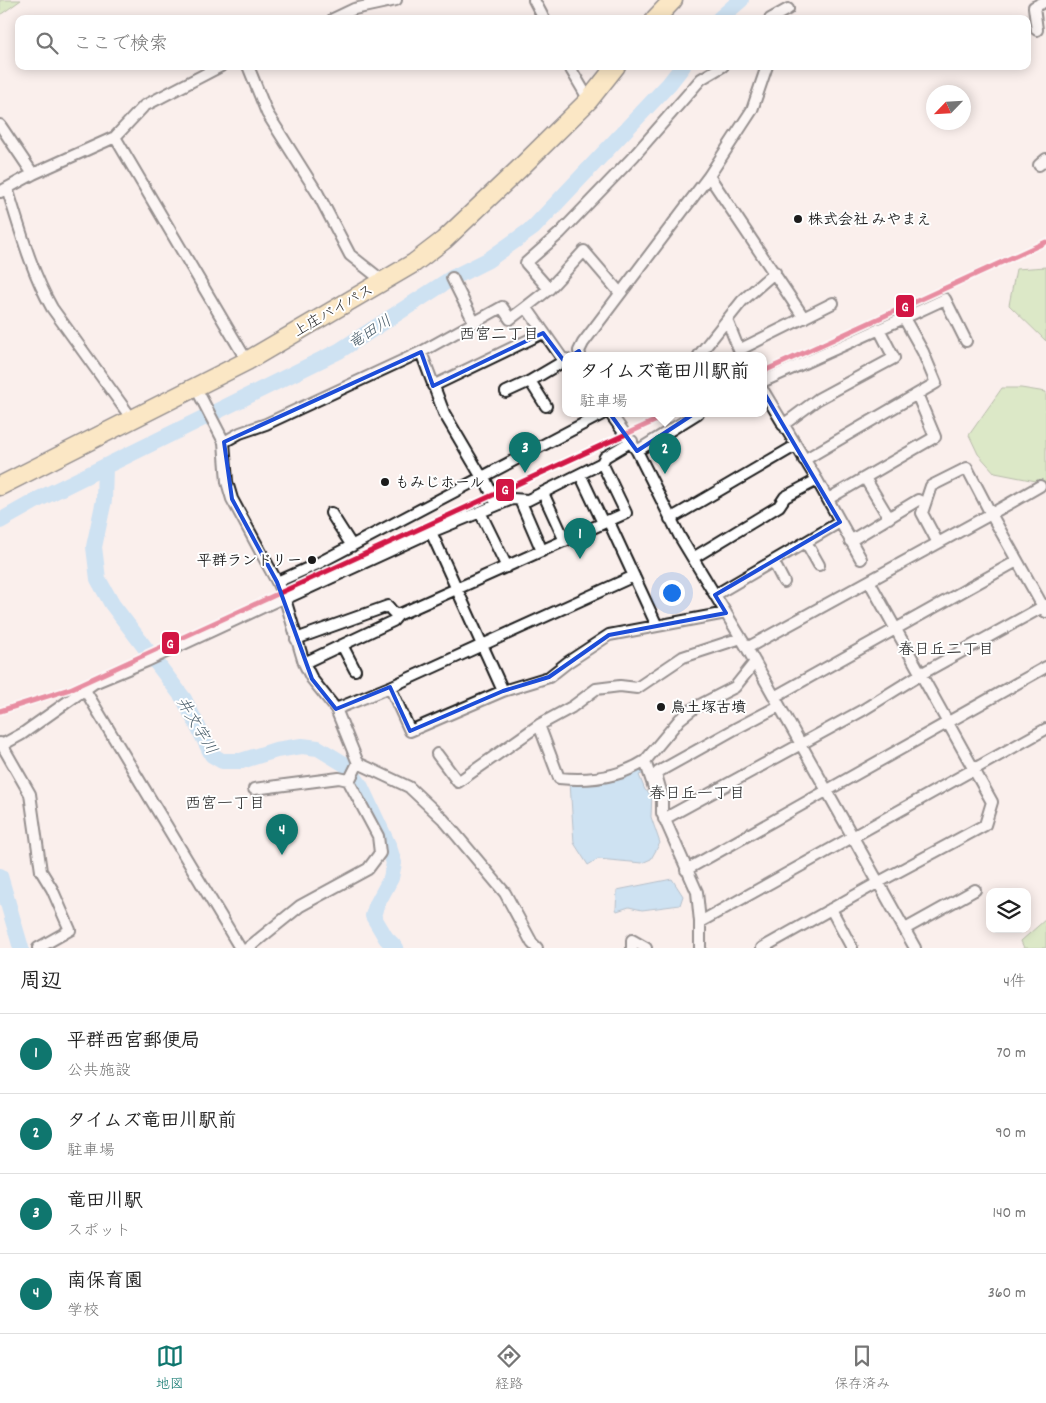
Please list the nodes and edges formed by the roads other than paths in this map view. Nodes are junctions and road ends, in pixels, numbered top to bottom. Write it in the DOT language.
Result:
graph roads {
  1 [pos="396,0"];
  2 [pos="534,0"];
  3 [pos="673,0"];
  4 [pos="1046,1"];
  5 [pos="341,15"];
  6 [pos="542,15"];
  7 [pos="658,15"];
  8 [pos="1037,30"];
  9 [pos="213,70"];
  10 [pos="250,70"];
  11 [pos="571,70"];
  12 [pos="613,70"];
  13 [pos="716,70"];
  14 [pos="767,70"];
  15 [pos="589,100"];
  16 [pos="0,125"];
  17 [pos="116,137"];
  18 [pos="32,174"];
  19 [pos="709,176"];
  20 [pos="4,190"];
  21 [pos="775,272"];
  22 [pos="452,278"];
  23 [pos="383,281"];
  24 [pos="549,288"];
  25 [pos="620,293"];
  26 [pos="833,303"];
  27 [pos="526,307"];
  28 [pos="804,318"];
  29 [pos="904,318"];
  30 [pos="727,320"];
  31 [pos="474,322"];
  32 [pos="879,329"];
  33 [pos="543,333"];
  34 [pos="966,341"];
  35 [pos="421,352"];
  36 [pos="567,352"];
  37 [pos="575,352"];
  38 [pos="701,352"];
  39 [pos="247,361"];
  40 [pos="562,362"];
  41 [pos="767,380"];
  42 [pos="530,381"];
  43 [pos="433,386"];
  44 [pos="197,390"];
  45 [pos="506,392"];
  46 [pos="917,394"];
  47 [pos="767,397"];
  48 [pos="546,406"];
  49 [pos="596,417"];
  50 [pos="613,417"];
  51 [pos="692,417"];
  52 [pos="132,419"];
  53 [pos="783,425"];
  54 [pos="223,439"];
  55 [pos="632,441"];
  56 [pos="795,446"];
  57 [pos="637,451"];
  58 [pos="804,460"];
  59 [pos="602,463"];
  60 [pos="580,474"];
  61 [pos="482,475"];
  62 [pos="865,478"];
  63 [pos="817,480"];
  64 [pos="0,486"];
  65 [pos="1040,486"];
  66 [pos="543,493"];
  67 [pos="828,499"];
  68 [pos="520,500"];
  69 [pos="918,500"];
  70 [pos="497,506"];
  71 [pos="480,512"];
  72 [pos="331,513"];
  73 [pos="991,514"];
  74 [pos="889,518"];
  75 [pos="670,519"];
  76 [pos="606,522"];
  77 [pos="840,522"];
  78 [pos="431,532"];
  79 [pos="565,541"];
  80 [pos="850,541"];
  81 [pos="806,542"];
  82 [pos="938,543"];
  83 [pos="352,546"];
  84 [pos="542,551"];
  85 [pos="693,558"];
  86 [pos="861,559"];
  87 [pos="773,561"];
  88 [pos="1018,561"];
  89 [pos="819,565"];
  90 [pos="507,568"];
  91 [pos="634,576"];
  92 [pos="277,582"];
  93 [pos="784,582"];
  94 [pos="870,582"];
  95 [pos="457,590"];
  96 [pos="715,595"];
  97 [pos="285,599"];
  98 [pos="1045,608"];
  99 [pos="726,613"];
  100 [pos="398,615"];
  101 [pos="657,626"];
  102 [pos="896,629"];
  103 [pos="741,638"];
  104 [pos="296,639"];
  105 [pos="482,644"];
  106 [pos="342,645"];
  107 [pos="747,648"];
  108 [pos="755,662"];
  109 [pos="304,663"];
  110 [pos="1046,668"];
  111 [pos="355,670"];
  112 [pos="921,674"];
  113 [pos="390,687"];
  114 [pos="85,690"];
  115 [pos="504,690"];
  116 [pos="777,701"];
  117 [pos="336,709"];
  118 [pos="948,722"];
  119 [pos="538,725"];
  120 [pos="1046,729"];
  121 [pos="1,744"];
  122 [pos="800,744"];
  123 [pos="437,754"];
  124 [pos="645,761"];
  125 [pos="975,770"];
  126 [pos="353,772"];
  127 [pos="254,789"];
  128 [pos="827,790"];
  129 [pos="664,819"];
  130 [pos="853,837"];
  131 [pos="671,847"];
  132 [pos="686,870"];
  133 [pos="879,882"];
  134 [pos="975,890"];
  135 [pos="830,909"];
  136 [pos="700,922"];
  137 [pos="905,929"];
  138 [pos="38,948"];
  139 [pos="240,948"];
  140 [pos="248,948"];
  141 [pos="537,948"];
  142 [pos="632,948"];
  143 [pos="646,948"];
  144 [pos="700,948"];
  145 [pos="762,948"];
  146 [pos="852,948"];
  147 [pos="915,948"];
  1 -- 5 [label="street"];
  2 -- 6 [label="street"];
  3 -- 7 [label="highway"];
  4 -- 8 [label="street"];
  9 -- 17 [label="street"];
  10 -- 23 [label="street"];
  11 -- 15 [label="street"];
  12 -- 15 [label="highway, 上庄バイパス"];
  13 -- 24 [label="street"];
  14 -- 19 [label="street"];
  15 -- 23 [label="highway, 上庄バイパス"];
  16 -- 18 [label="street"];
  17 -- 18 [label="street"];
  17 -- 39 [label="street"];
  18 -- 20 [label="street"];
  19 -- 21 [label="street"];
  19 -- 25 [label="street"];
  20 -- 52 [label="street"];
  21 -- 28 [label="street"];
  21 -- 30 [label="street"];
  22 -- 31 [label="street"];
  23 -- 39 [label="highway, 上庄バイパス"];
  24 -- 25 [label="street"];
  24 -- 27 [label="street"];
  25 -- 37 [label="street"];
  26 -- 28 [label="street"];
  27 -- 31 [label="street"];
  27 -- 33 [label="street"];
  28 -- 30 [label="street"];
  29 -- 32 [label="street"];
  29 -- 34 [label="street"];
  29 -- 46 [label="street"];
  30 -- 38 [label="street"];
  31 -- 35 [label="street"];
  32 -- 41 [label="street"];
  32 -- 53 [label="street"];
  33 -- 36 [label="street"];
  33 -- 43 [label="street"];
  35 -- 43 [label="street"];
  35 -- 54 [label="street"];
  39 -- 44 [label="highway, 上庄バイパス"];
  40 -- 42 [label="street"];
  42 -- 45 [label="street"];
  42 -- 48 [label="street"];
  43 -- 61 [label="street"];
  44 -- 52 [label="highway, 上庄バイパス"];
  44 -- 54 [label="street"];
  46 -- 58 [label="street"];
  46 -- 62 [label="street"];
  47 -- 53 [label="street"];
  49 -- 61 [label="street"];
  50 -- 55 [label="street"];
  51 -- 57 [label="street"];
  52 -- 64 [label="highway, 上庄バイパス"];
  53 -- 56 [label="street"];
  54 -- 92 [label="street"];
  55 -- 57 [label="street"];
  55 -- 59 [label="street"];
  56 -- 58 [label="street"];
  56 -- 75 [label="street"];
  57 -- 75 [label="street"];
  58 -- 63 [label="street"];
  59 -- 60 [label="street"];
  59 -- 76 [label="street"];
  60 -- 66 [label="street"];
  60 -- 76 [label="street"];
  61 -- 70 [label="street"];
  61 -- 83 [label="street"];
  62 -- 67 [label="street"];
  62 -- 74 [label="street"];
  63 -- 67 [label="street"];
  63 -- 85 [label="street"];
  65 -- 73 [label="street"];
  66 -- 68 [label="street"];
  66 -- 79 [label="street"];
  67 -- 77 [label="street"];
  68 -- 70 [label="street"];
  68 -- 84 [label="street"];
  69 -- 74 [label="street"];
  70 -- 71 [label="street"];
  71 -- 78 [label="street"];
  71 -- 90 [label="street"];
  72 -- 83 [label="street"];
  73 -- 82 [label="street"];
  73 -- 82 [label="street"];
  73 -- 88 [label="street"];
  74 -- 80 [label="street"];
  75 -- 85 [label="street"];
  76 -- 79 [label="street"];
  76 -- 91 [label="street"];
  77 -- 80 [label="street"];
  77 -- 81 [label="street"];
  78 -- 95 [label="street"];
  78 -- 97 [label="street"];
  79 -- 84 [label="street"];
  80 -- 86 [label="street"];
  81 -- 87 [label="street"];
  81 -- 89 [label="street"];
  82 -- 94 [label="street"];
  83 -- 92 [label="street"];
  84 -- 90 [label="street"];
  85 -- 96 [label="street"];
  87 -- 93 [label="street"];
  87 -- 96 [label="street"];
  88 -- 98 [label="street"];
  88 -- 102 [label="street"];
  90 -- 95 [label="street"];
  91 -- 101 [label="street"];
  91 -- 105 [label="street"];
  92 -- 97 [label="street"];
  94 -- 102 [label="street"];
  94 -- 107 [label="street"];
  95 -- 100 [label="street"];
  95 -- 105 [label="street"];
  96 -- 99 [label="street"];
  97 -- 104 [label="street"];
  97 -- 114 [label="street"];
  98 -- 112 [label="street"];
  99 -- 101 [label="street"];
  99 -- 103 [label="street"];
  100 -- 104 [label="street"];
  100 -- 106 [label="street"];
  101 -- 115 [label="street"];
  102 -- 112 [label="street"];
  102 -- 116 [label="street"];
  103 -- 107 [label="street"];
  103 -- 119 [label="street"];
  104 -- 109 [label="street"];
  105 -- 113 [label="street"];
  105 -- 115 [label="street"];
  106 -- 109 [label="street"];
  106 -- 111 [label="street"];
  107 -- 108 [label="street"];
  108 -- 116 [label="street"];
  108 -- 124 [label="street"];
  109 -- 117 [label="street"];
  110 -- 118 [label="street"];
  112 -- 118 [label="street"];
  112 -- 122 [label="street"];
  113 -- 115 [label="street"];
  113 -- 117 [label="street"];
  114 -- 121 [label="street"];
  114 -- 139 [label="street"];
  116 -- 122 [label="street"];
  116 -- 129 [label="street"];
  117 -- 126 [label="street"];
  118 -- 125 [label="street"];
  118 -- 128 [label="street"];
  119 -- 123 [label="street"];
  119 -- 124 [label="street"];
  120 -- 125 [label="street"];
  121 -- 138 [label="street"];
  122 -- 128 [label="street"];
  122 -- 129 [label="street"];
  124 -- 131 [label="street"];
  125 -- 130 [label="street"];
  125 -- 133 [label="street"];
  126 -- 127 [label="street"];
  126 -- 140 [label="street"];
  126 -- 141 [label="street"];
  128 -- 130 [label="street"];
  128 -- 132 [label="street"];
  129 -- 132 [label="street"];
  130 -- 133 [label="street"];
  130 -- 136 [label="street"];
  132 -- 136 [label="street"];
  133 -- 135 [label="street"];
  133 -- 137 [label="street"];
  134 -- 137 [label="street"];
  135 -- 145 [label="street"];
  135 -- 146 [label="street"];
  136 -- 144 [label="street"];
  137 -- 147 [label="street"];
  142 -- 143 [label="street"];
}
